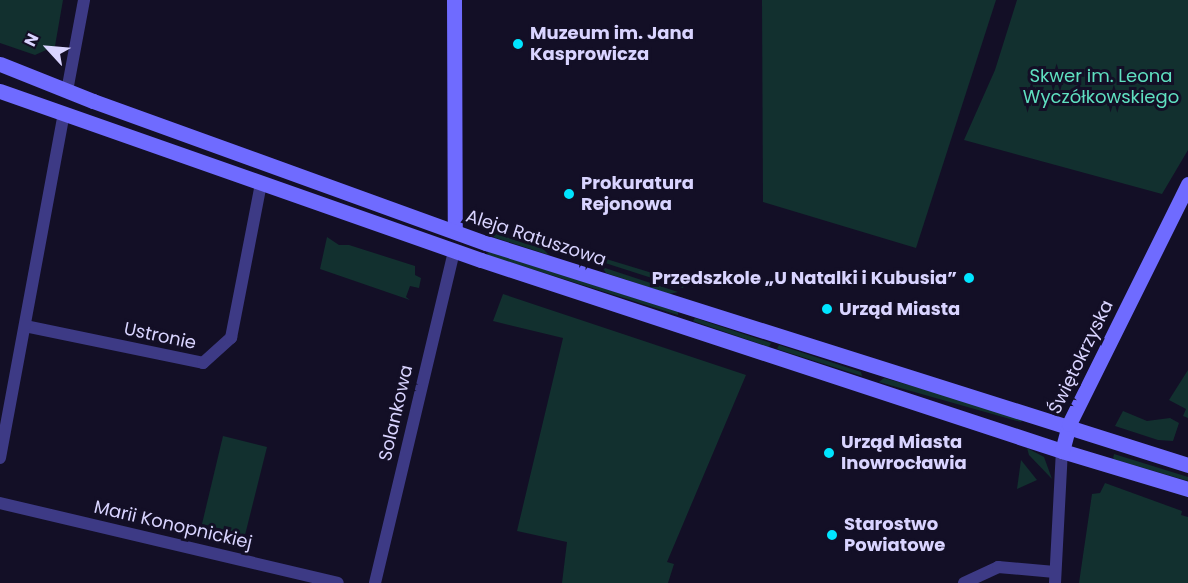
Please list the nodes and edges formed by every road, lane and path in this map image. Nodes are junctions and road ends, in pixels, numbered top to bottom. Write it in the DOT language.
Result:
graph roads {
  1 [pos="84,0"];
  2 [pos="454,0"];
  3 [pos="0,64"];
  4 [pos="0,91"];
  5 [pos="67,91"];
  6 [pos="64,114"];
  7 [pos="261,183"];
  8 [pos="1188,184"];
  9 [pos="454,231"];
  10 [pos="454,252"];
  11 [pos="25,326"];
  12 [pos="872,367"];
  13 [pos="867,386"];
  14 [pos="1069,424"];
  15 [pos="1062,452"];
  16 [pos="0,458"];
  17 [pos="1188,465"];
  18 [pos="1188,489"];
  19 [pos="0,503"];
  20 [pos="1055,577"];
  21 [pos="338,583"];
  22 [pos="375,583"];
  23 [pos="964,583"];
  1 -- 5 [label="street"];
  2 -- 9 [label="street"];
  3 -- 5 [label="street, Aleja Ratuszowa"];
  4 -- 6 [label="street"];
  5 -- 9 [label="street, Aleja Ratuszowa"];
  6 -- 7 [label="street"];
  6 -- 11 [label="street"];
  7 -- 10 [label="street"];
  7 -- 11 [label="street, Ustronie"];
  8 -- 14 [label="street, Świętokrzyska"];
  9 -- 12 [label="street, Aleja Ratuszowa"];
  10 -- 13 [label="street"];
  10 -- 22 [label="street, Solankowa"];
  11 -- 16 [label="street"];
  12 -- 13 [label="street"];
  12 -- 14 [label="street, Aleja Ratuszowa"];
  13 -- 15 [label="street"];
  14 -- 15 [label="street, Świętokrzyska"];
  14 -- 17 [label="street, Aleja Ratuszowa"];
  15 -- 18 [label="street"];
  15 -- 20 [label="street, Świętokrzyska"];
  19 -- 21 [label="street, Marii Konopnickiej"];
  20 -- 23 [label="street, Świętokrzyska"];
}
